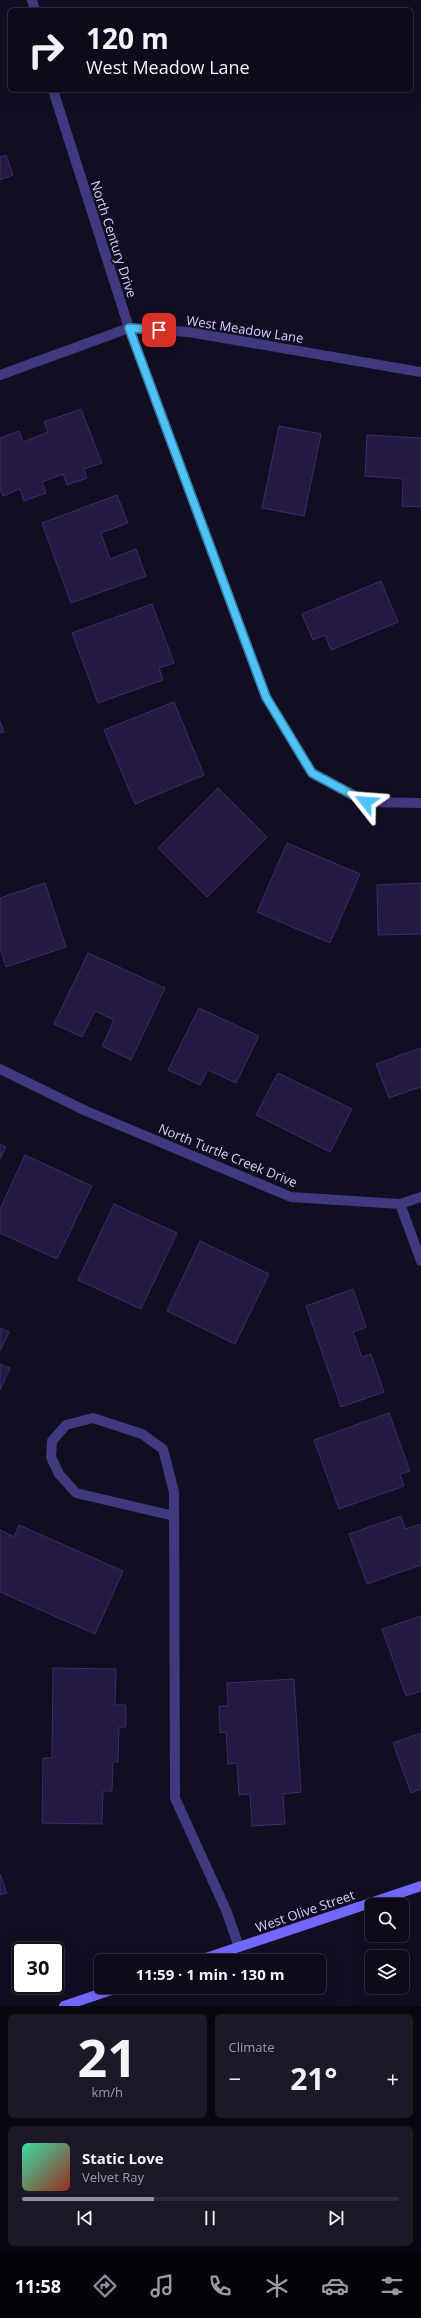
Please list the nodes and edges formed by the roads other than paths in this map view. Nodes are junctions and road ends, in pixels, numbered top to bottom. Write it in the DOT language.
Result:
graph roads {
  1 [pos="54,92"];
  2 [pos="129,328"];
  3 [pos="421,372"];
  4 [pos="0,374"];
  5 [pos="421,803"];
  6 [pos="0,1069"];
  7 [pos="421,1197"];
  8 [pos="400,1204"];
  9 [pos="421,1261"];
  10 [pos="174,1516"];
  11 [pos="421,1886"];
  12 [pos="239,1947"];
  13 [pos="218,1954"];
  14 [pos="99,1994"];
  15 [pos="64,2006"];
  1 -- 2 [label="street, North Century Drive"];
  2 -- 3 [label="street, West Meadow Lane"];
  2 -- 4 [label="street, West Meadow Lane"];
  2 -- 5 [label="street, North Century Drive"];
  6 -- 8 [label="street, North Turtle Creek Drive"];
  7 -- 8 [label="street"];
  8 -- 9 [label="street"];
  10 -- 10 [label="street"];
  10 -- 12 [label="street"];
  11 -- 12 [label="main road, West Olive Street"];
  12 -- 13 [label="main road, West Olive Street"];
  14 -- 15 [label="main road"];
}
